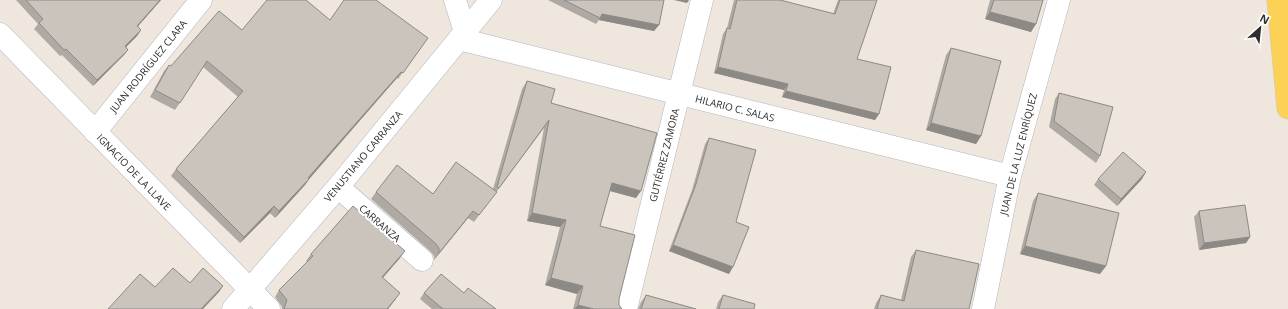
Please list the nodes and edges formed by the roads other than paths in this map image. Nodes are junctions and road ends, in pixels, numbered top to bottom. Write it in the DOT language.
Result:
graph roads {
  1 [pos="201,0"];
  2 [pos="455,0"];
  3 [pos="491,0"];
  4 [pos="702,0"];
  5 [pos="1059,0"];
  6 [pos="1278,0"];
  7 [pos="0,34"];
  8 [pos="462,36"];
  9 [pos="679,94"];
  10 [pos="1288,108"];
  11 [pos="95,132"];
  12 [pos="1010,176"];
  13 [pos="338,187"];
  14 [pos="422,260"];
  15 [pos="250,290"];
  16 [pos="233,309"];
  17 [pos="269,309"];
  18 [pos="626,309"];
  19 [pos="983,309"];
  1 -- 11 [label="street, JUAN RODRÍGUEZ CLARA"];
  2 -- 8 [label="street"];
  3 -- 8 [label="street, VENUSTIANO CARRANZA"];
  4 -- 9 [label="street, GUTIÉRREZ ZAMORA"];
  5 -- 12 [label="street, JUAN DE LA LUZ ENRÍQUEZ"];
  6 -- 10 [label="main road"];
  7 -- 11 [label="street, IGNACIO DE LA LLAVE"];
  8 -- 9 [label="street, HILARIO C. SALAS"];
  8 -- 13 [label="street, VENUSTIANO CARRANZA"];
  9 -- 12 [label="street, HILARIO C. SALAS"];
  9 -- 18 [label="street, GUTIÉRREZ ZAMORA"];
  11 -- 15 [label="street, IGNACIO DE LA LLAVE"];
  12 -- 19 [label="street, JUAN DE LA LUZ ENRÍQUEZ"];
  13 -- 14 [label="street, CARRANZA"];
  13 -- 15 [label="street, VENUSTIANO CARRANZA"];
  15 -- 16 [label="street, VENUSTIANO CARRANZA"];
  15 -- 17 [label="street, IGNACIO DE LA LLAVE"];
}
